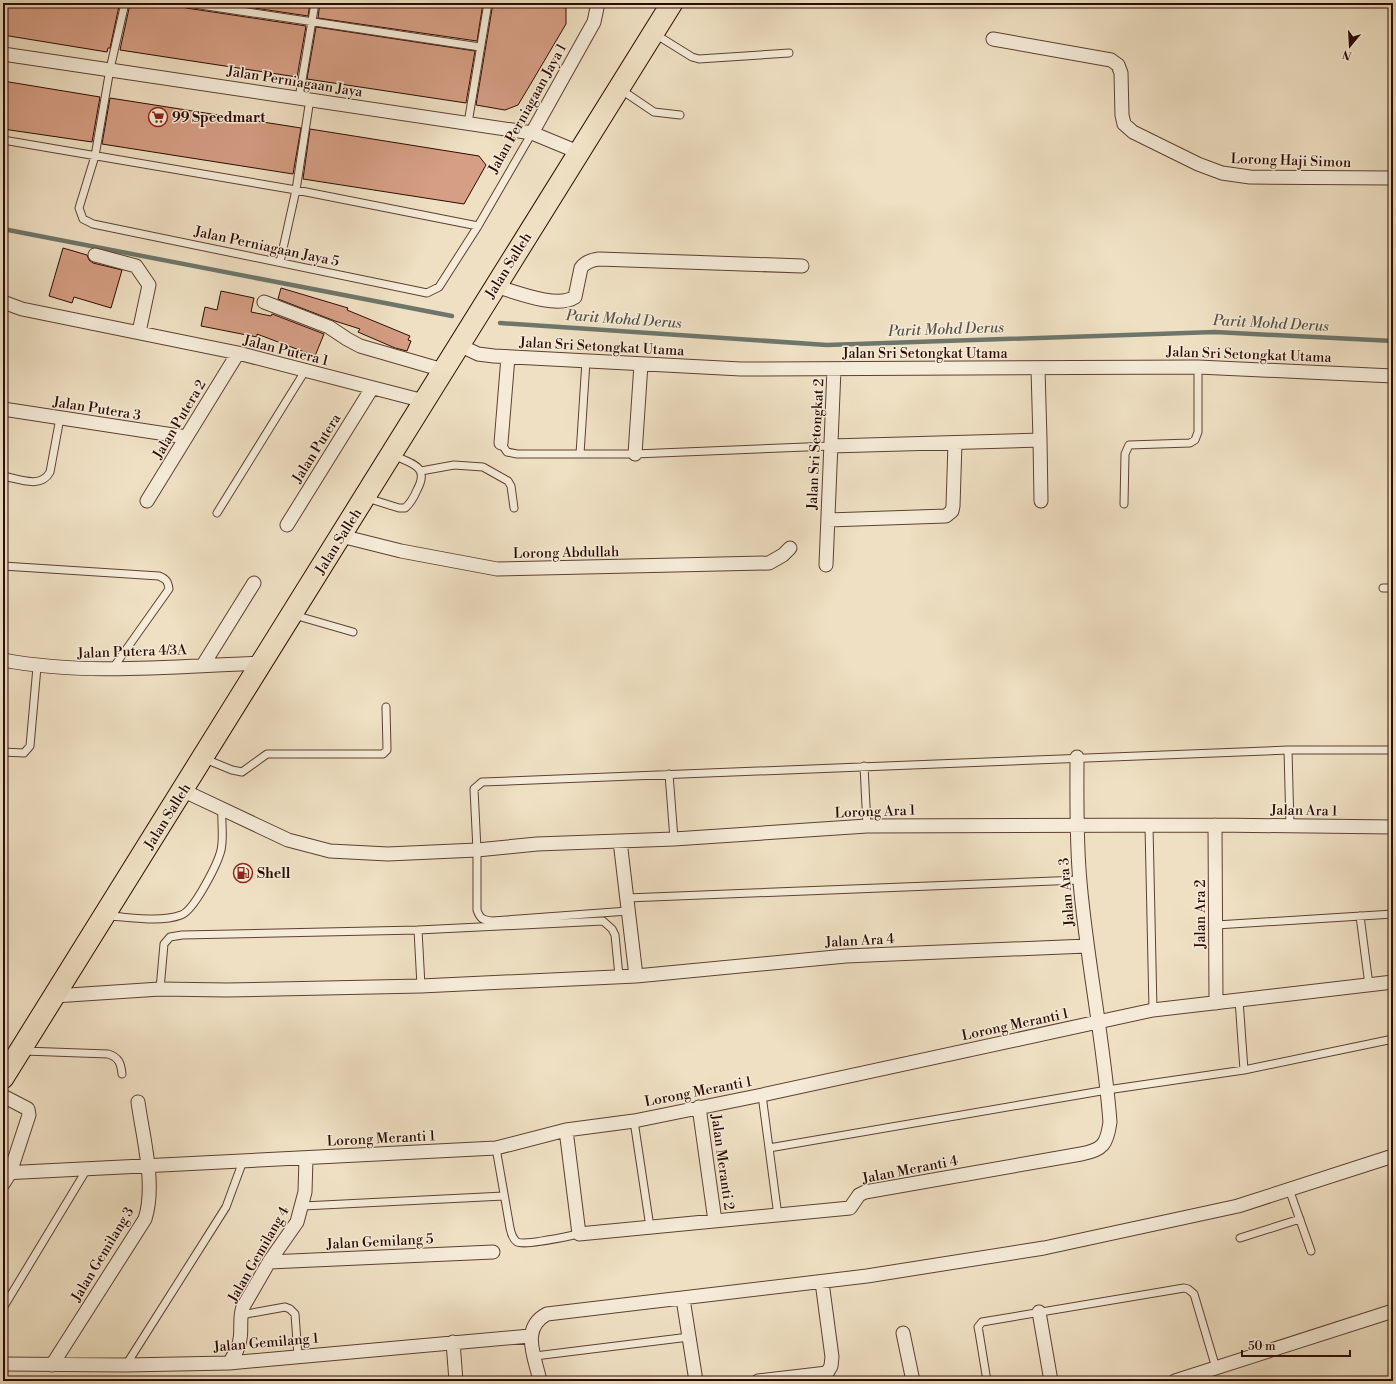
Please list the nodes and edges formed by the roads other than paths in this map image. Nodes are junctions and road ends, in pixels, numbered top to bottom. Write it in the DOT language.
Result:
graph roads {
  1 [pos="125,3"];
  2 [pos="186,3"];
  3 [pos="315,3"];
  4 [pos="488,3"];
  5 [pos="598,3"];
  6 [pos="672,3"];
  7 [pos="312,22"];
  8 [pos="653,33"];
  9 [pos="993,39"];
  10 [pos="480,47"];
  11 [pos="790,53"];
  12 [pos="3,54"];
  13 [pos="110,69"];
  14 [pos="618,88"];
  15 [pos="304,98"];
  16 [pos="680,115"];
  17 [pos="468,123"];
  18 [pos="532,133"];
  19 [pos="3,140"];
  20 [pos="578,152"];
  21 [pos="95,156"];
  22 [pos="1393,178"];
  23 [pos="296,190"];
  24 [pos="478,226"];
  25 [pos="95,255"];
  26 [pos="280,262"];
  27 [pos="802,266"];
  28 [pos="495,286"];
  29 [pos="3,302"];
  30 [pos="264,302"];
  31 [pos="139,332"];
  32 [pos="459,345"];
  33 [pos="238,354"];
  34 [pos="508,357"];
  35 [pos="586,361"];
  36 [pos="641,364"];
  37 [pos="1198,367"];
  38 [pos="834,369"];
  39 [pos="1038,369"];
  40 [pos="443,370"];
  41 [pos="305,371"];
  42 [pos="1393,376"];
  43 [pos="372,388"];
  44 [pos="424,401"];
  45 [pos="3,409"];
  46 [pos="60,418"];
  47 [pos="186,437"];
  48 [pos="1040,440"];
  49 [pos="501,443"];
  50 [pos="955,443"];
  51 [pos="831,446"];
  52 [pos="391,454"];
  53 [pos="580,454"];
  54 [pos="635,454"];
  55 [pos="421,471"];
  56 [pos="3,476"];
  57 [pos="365,498"];
  58 [pos="147,501"];
  59 [pos="1041,502"];
  60 [pos="1124,504"];
  61 [pos="514,508"];
  62 [pos="218,513"];
  63 [pos="828,520"];
  64 [pos="287,525"];
  65 [pos="341,536"];
  66 [pos="790,548"];
  67 [pos="826,565"];
  68 [pos="3,566"];
  69 [pos="254,583"];
  70 [pos="1383,588"];
  71 [pos="1393,588"];
  72 [pos="292,614"];
  73 [pos="353,632"];
  74 [pos="3,660"];
  75 [pos="262,663"];
  76 [pos="203,665"];
  77 [pos="37,667"];
  78 [pos="113,668"];
  79 [pos="386,707"];
  80 [pos="1288,750"];
  81 [pos="1393,750"];
  82 [pos="3,752"];
  83 [pos="1077,757"];
  84 [pos="203,758"];
  85 [pos="864,766"];
  86 [pos="669,774"];
  87 [pos="182,790"];
  88 [pos="222,810"];
  89 [pos="1215,825"];
  90 [pos="867,826"];
  91 [pos="1077,826"];
  92 [pos="1149,826"];
  93 [pos="1290,826"];
  94 [pos="1393,827"];
  95 [pos="674,839"];
  96 [pos="620,842"];
  97 [pos="477,850"];
  98 [pos="1079,880"];
  99 [pos="627,898"];
  100 [pos="628,911"];
  101 [pos="1393,914"];
  102 [pos="104,916"];
  103 [pos="1360,916"];
  104 [pos="1216,925"];
  105 [pos="418,930"];
  106 [pos="1087,946"];
  107 [pos="620,976"];
  108 [pos="636,976"];
  109 [pos="1393,982"];
  110 [pos="1369,985"];
  111 [pos="421,986"];
  112 [pos="160,989"];
  113 [pos="54,996"];
  114 [pos="1239,1000"];
  115 [pos="1216,1003"];
  116 [pos="1153,1010"];
  117 [pos="1099,1022"];
  118 [pos="1393,1039"];
  119 [pos="20,1051"];
  120 [pos="1244,1070"];
  121 [pos="122,1074"];
  122 [pos="3,1078"];
  123 [pos="1107,1090"];
  124 [pos="762,1095"];
  125 [pos="3,1096"];
  126 [pos="138,1102"];
  127 [pos="699,1107"];
  128 [pos="634,1121"];
  129 [pos="566,1130"];
  130 [pos="496,1148"];
  131 [pos="769,1148"];
  132 [pos="1393,1156"];
  133 [pos="306,1158"];
  134 [pos="243,1161"];
  135 [pos="147,1166"];
  136 [pos="87,1169"];
  137 [pos="6,1173"];
  138 [pos="3,1184"];
  139 [pos="1289,1189"];
  140 [pos="504,1196"];
  141 [pos="303,1206"];
  142 [pos="778,1216"];
  143 [pos="1300,1219"];
  144 [pos="715,1221"];
  145 [pos="650,1227"];
  146 [pos="579,1234"];
  147 [pos="1240,1238"];
  148 [pos="1311,1251"];
  149 [pos="493,1252"];
  150 [pos="269,1262"];
  151 [pos="822,1282"];
  152 [pos="683,1299"];
  153 [pos="3,1308"];
  154 [pos="1393,1311"];
  155 [pos="1039,1312"];
  156 [pos="241,1315"];
  157 [pos="903,1333"];
  158 [pos="530,1336"];
  159 [pos="689,1337"];
  160 [pos="453,1342"];
  161 [pos="298,1356"];
  162 [pos="535,1356"];
  163 [pos="229,1363"];
  164 [pos="3,1364"];
  165 [pos="52,1365"];
  166 [pos="126,1365"];
  167 [pos="1216,1368"];
  168 [pos="456,1381"];
  169 [pos="540,1381"];
  170 [pos="696,1381"];
  171 [pos="758,1381"];
  172 [pos="913,1381"];
  173 [pos="988,1381"];
  174 [pos="1050,1381"];
  175 [pos="1175,1381"];
  1 -- 13 [label="lane"];
  2 -- 7 [label="lane"];
  3 -- 7 [label="lane"];
  4 -- 10 [label="lane"];
  5 -- 18 [label="street, Jalan Perniagaan Jaya 1"];
  6 -- 8 [label="main road, Jalan Salleh"];
  7 -- 10 [label="lane"];
  7 -- 15 [label="lane"];
  8 -- 11 [label="lane"];
  8 -- 14 [label="main road, Jalan Salleh"];
  9 -- 22 [label="street, Lorong Haji Simon"];
  10 -- 17 [label="lane"];
  12 -- 13 [label="street, Jalan Perniagaan Jaya"];
  13 -- 15 [label="street, Jalan Perniagaan Jaya"];
  13 -- 21 [label="lane"];
  14 -- 16 [label="lane"];
  14 -- 20 [label="main road, Jalan Salleh"];
  15 -- 17 [label="street, Jalan Perniagaan Jaya"];
  15 -- 23 [label="lane"];
  17 -- 18 [label="street, Jalan Perniagaan Jaya"];
  18 -- 20 [label="street, Jalan Perniagaan Jaya"];
  18 -- 24 [label="lane, Jalan Perniagaan Jaya 1"];
  19 -- 21 [label="lane"];
  20 -- 28 [label="main road, Jalan Salleh"];
  21 -- 23 [label="lane"];
  21 -- 26 [label="lane, Jalan Perniagaan Jaya 5"];
  23 -- 24 [label="lane"];
  23 -- 26 [label="lane"];
  24 -- 26 [label="lane, Jalan Perniagaan Jaya 5"];
  25 -- 31 [label="street"];
  27 -- 28 [label="street"];
  28 -- 32 [label="main road, Jalan Salleh"];
  29 -- 31 [label="street, Jalan Putera 1"];
  30 -- 40 [label="street"];
  31 -- 33 [label="street, Jalan Putera 1"];
  32 -- 34 [label="street, Jalan Sri Setongkat Utama"];
  32 -- 40 [label="main road, Jalan Salleh"];
  33 -- 41 [label="street, Jalan Putera 1"];
  33 -- 47 [label="street, Jalan Putera 2"];
  34 -- 35 [label="street, Jalan Sri Setongkat Utama"];
  34 -- 49 [label="street"];
  35 -- 36 [label="street, Jalan Sri Setongkat Utama"];
  35 -- 53 [label="lane"];
  36 -- 38 [label="street, Jalan Sri Setongkat Utama"];
  36 -- 54 [label="street"];
  37 -- 39 [label="street, Jalan Sri Setongkat Utama"];
  37 -- 42 [label="street, Jalan Sri Setongkat Utama"];
  37 -- 60 [label="lane"];
  38 -- 39 [label="street, Jalan Sri Setongkat Utama"];
  38 -- 51 [label="street, Jalan Sri Setongkat 2"];
  39 -- 48 [label="street"];
  40 -- 44 [label="main road, Jalan Salleh"];
  41 -- 43 [label="street, Jalan Putera 1"];
  41 -- 62 [label="lane"];
  43 -- 44 [label="street, Jalan Putera 1"];
  43 -- 64 [label="street, Jalan Putera"];
  44 -- 52 [label="main road, Jalan Salleh"];
  45 -- 46 [label="street, Jalan Putera 3"];
  46 -- 47 [label="street, Jalan Putera 3"];
  46 -- 56 [label="lane"];
  47 -- 58 [label="street, Jalan Putera 2"];
  48 -- 50 [label="street"];
  48 -- 59 [label="street"];
  49 -- 53 [label="lane"];
  50 -- 51 [label="street"];
  50 -- 63 [label="street, Jalan Sri Setongkat 2"];
  51 -- 54 [label="lane"];
  51 -- 63 [label="street, Jalan Sri Setongkat 2"];
  52 -- 55 [label="lane"];
  52 -- 57 [label="main road, Jalan Salleh"];
  53 -- 54 [label="lane"];
  55 -- 57 [label="lane"];
  55 -- 61 [label="lane"];
  57 -- 65 [label="main road, Jalan Salleh"];
  63 -- 67 [label="street, Jalan Sri Setongkat 2"];
  65 -- 66 [label="street, Lorong Abdullah"];
  65 -- 72 [label="main road, Jalan Salleh"];
  68 -- 78 [label="lane"];
  69 -- 76 [label="street"];
  70 -- 71 [label="lane"];
  72 -- 73 [label="lane"];
  72 -- 75 [label="main road, Jalan Salleh"];
  74 -- 77 [label="street, Jalan Putera 4/3A"];
  75 -- 76 [label="street, Jalan Putera 4/3A"];
  75 -- 84 [label="main road, Jalan Salleh"];
  76 -- 78 [label="street, Jalan Putera 4/3A"];
  77 -- 78 [label="street, Jalan Putera 4/3A"];
  77 -- 82 [label="lane"];
  79 -- 84 [label="lane"];
  80 -- 81 [label="lane"];
  80 -- 83 [label="lane"];
  80 -- 93 [label="lane"];
  83 -- 85 [label="lane"];
  83 -- 91 [label="street, Jalan Ara 3"];
  84 -- 87 [label="main road, Jalan Salleh"];
  85 -- 86 [label="lane"];
  85 -- 90 [label="lane"];
  86 -- 95 [label="lane"];
  86 -- 97 [label="lane"];
  87 -- 88 [label="street, Lorong Ara 1"];
  87 -- 102 [label="main road, Jalan Salleh"];
  88 -- 97 [label="street, Lorong Ara 1"];
  88 -- 102 [label="lane"];
  89 -- 92 [label="street, Lorong Ara 1"];
  89 -- 93 [label="street, Jalan Ara 1"];
  89 -- 104 [label="street, Jalan Ara 2"];
  90 -- 91 [label="street, Lorong Ara 1"];
  90 -- 95 [label="street, Lorong Ara 1"];
  91 -- 92 [label="street, Lorong Ara 1"];
  91 -- 98 [label="street, Jalan Ara 3"];
  92 -- 116 [label="lane"];
  93 -- 94 [label="street, Jalan Ara 1"];
  95 -- 96 [label="street, Lorong Ara 1"];
  96 -- 97 [label="street, Lorong Ara 1"];
  96 -- 99 [label="street"];
  97 -- 100 [label="lane"];
  98 -- 99 [label="lane"];
  98 -- 106 [label="street, Jalan Ara 3"];
  99 -- 100 [label="street"];
  100 -- 108 [label="street"];
  101 -- 103 [label="lane"];
  102 -- 113 [label="main road, Jalan Salleh"];
  103 -- 104 [label="lane"];
  103 -- 110 [label="lane"];
  104 -- 115 [label="street, Jalan Ara 2"];
  105 -- 107 [label="lane"];
  105 -- 111 [label="lane"];
  105 -- 112 [label="lane"];
  106 -- 108 [label="street, Jalan Ara 4"];
  106 -- 117 [label="street, Jalan Ara 3"];
  107 -- 108 [label="street, Jalan Ara 4"];
  107 -- 111 [label="street, Jalan Ara 4"];
  109 -- 110 [label="street, Lorong Meranti 1"];
  110 -- 114 [label="street, Lorong Meranti 1"];
  111 -- 112 [label="street, Jalan Ara 4"];
  112 -- 113 [label="street, Jalan Ara 4"];
  113 -- 119 [label="main road, Jalan Salleh"];
  114 -- 115 [label="street, Lorong Meranti 1"];
  114 -- 120 [label="lane"];
  115 -- 116 [label="street, Lorong Meranti 1"];
  116 -- 117 [label="street, Lorong Meranti 1"];
  117 -- 123 [label="street, Jalan Meranti 4"];
  117 -- 124 [label="street, Lorong Meranti 1"];
  118 -- 120 [label="lane"];
  119 -- 121 [label="lane"];
  119 -- 122 [label="main road, Jalan Salleh"];
  120 -- 123 [label="lane"];
  123 -- 131 [label="lane"];
  123 -- 142 [label="street, Jalan Meranti 4"];
  124 -- 127 [label="street, Lorong Meranti 1"];
  124 -- 131 [label="lane"];
  125 -- 137 [label="street"];
  126 -- 135 [label="street, Jalan Gemilang 3"];
  127 -- 128 [label="street, Lorong Meranti 1"];
  127 -- 144 [label="street, Jalan Meranti 2"];
  128 -- 129 [label="street, Lorong Meranti 1"];
  128 -- 145 [label="lane"];
  129 -- 130 [label="street, Lorong Meranti 1"];
  129 -- 146 [label="street"];
  130 -- 133 [label="street, Lorong Meranti 1"];
  130 -- 140 [label="lane"];
  131 -- 142 [label="lane"];
  132 -- 139 [label="street"];
  133 -- 134 [label="street, Lorong Meranti 1"];
  133 -- 141 [label="street, Jalan Gemilang 4"];
  134 -- 135 [label="street, Lorong Meranti 1"];
  134 -- 166 [label="lane"];
  135 -- 136 [label="street, Lorong Meranti 1"];
  135 -- 165 [label="street, Jalan Gemilang 3"];
  136 -- 137 [label="street, Lorong Meranti 1"];
  136 -- 153 [label="lane"];
  137 -- 138 [label="street"];
  139 -- 143 [label="lane"];
  139 -- 151 [label="street"];
  140 -- 141 [label="lane"];
  140 -- 146 [label="lane"];
  141 -- 150 [label="street, Jalan Gemilang 4"];
  142 -- 144 [label="street, Jalan Meranti 4"];
  143 -- 147 [label="lane"];
  143 -- 148 [label="lane"];
  144 -- 145 [label="street, Jalan Meranti 4"];
  145 -- 146 [label="street, Jalan Meranti 4"];
  149 -- 150 [label="street, Jalan Gemilang 5"];
  150 -- 156 [label="street, Jalan Gemilang 4"];
  151 -- 152 [label="street"];
  151 -- 171 [label="street"];
  152 -- 158 [label="street"];
  152 -- 159 [label="street"];
  154 -- 167 [label="street"];
  155 -- 167 [label="lane"];
  155 -- 173 [label="lane"];
  155 -- 174 [label="street"];
  156 -- 161 [label="lane"];
  156 -- 163 [label="street, Jalan Gemilang 4"];
  157 -- 172 [label="street"];
  158 -- 160 [label="street, Jalan Gemilang 1"];
  158 -- 162 [label="street"];
  159 -- 162 [label="lane"];
  159 -- 170 [label="street"];
  160 -- 161 [label="street, Jalan Gemilang 1"];
  160 -- 168 [label="street"];
  161 -- 163 [label="street, Jalan Gemilang 1"];
  162 -- 169 [label="street"];
  163 -- 166 [label="street, Jalan Gemilang 1"];
  164 -- 165 [label="street, Jalan Gemilang 1"];
  165 -- 166 [label="street, Jalan Gemilang 1"];
  167 -- 175 [label="street"];
}
